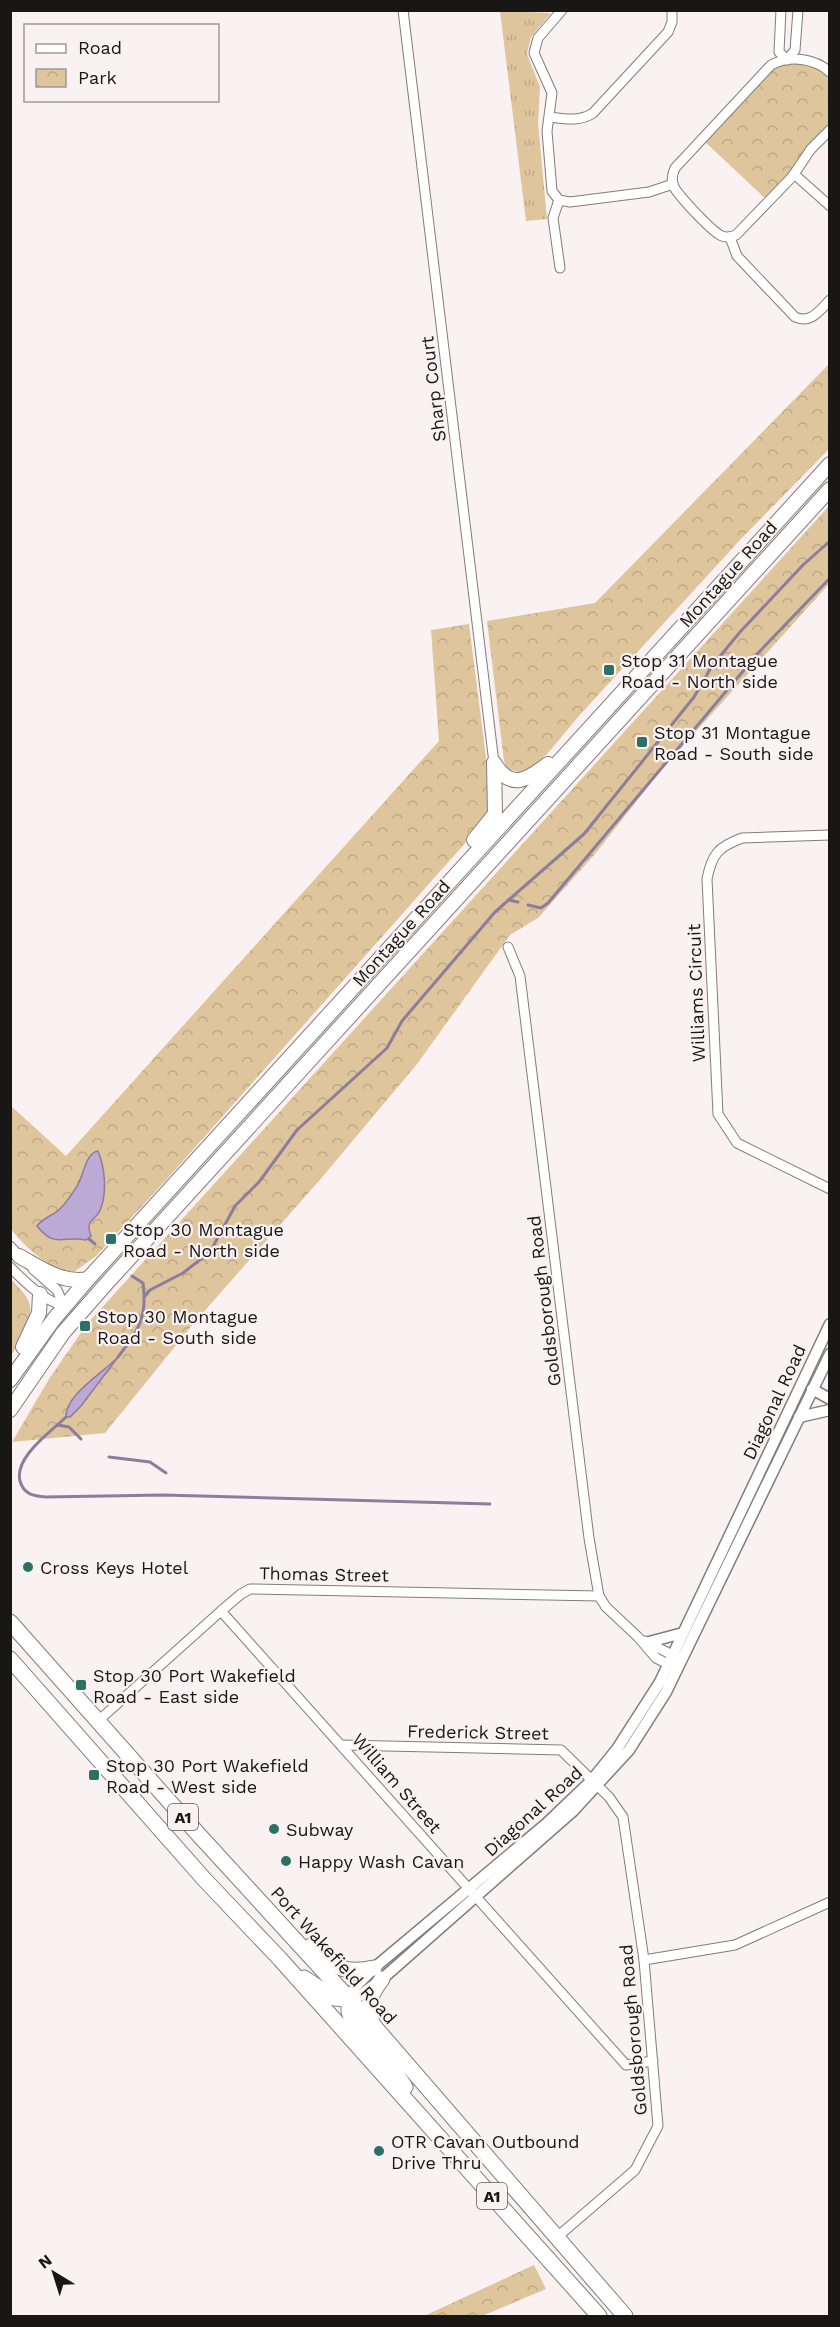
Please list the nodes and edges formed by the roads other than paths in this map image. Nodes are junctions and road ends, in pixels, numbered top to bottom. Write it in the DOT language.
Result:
graph roads {
  1 [pos="403,10"];
  2 [pos="562,10"];
  3 [pos="672,10"];
  4 [pos="782,10"];
  5 [pos="798,10"];
  6 [pos="787,60"];
  7 [pos="830,72"];
  8 [pos="550,117"];
  9 [pos="830,130"];
  10 [pos="794,174"];
  11 [pos="673,184"];
  12 [pos="559,200"];
  13 [pos="830,206"];
  14 [pos="730,237"];
  15 [pos="560,268"];
  16 [pos="830,300"];
  17 [pos="830,464"];
  18 [pos="830,489"];
  19 [pos="576,742"];
  20 [pos="494,763"];
  21 [pos="830,835"];
  22 [pos="441,891"];
  23 [pos="508,947"];
  24 [pos="830,1189"];
  25 [pos="142,1244"];
  26 [pos="13,1256"];
  27 [pos="88,1279"];
  28 [pos="40,1294"];
  29 [pos="64,1306"];
  30 [pos="830,1324"];
  31 [pos="830,1353"];
  32 [pos="44,1359"];
  33 [pos="10,1366"];
  34 [pos="10,1380"];
  35 [pos="812,1389"];
  36 [pos="830,1399"];
  37 [pos="789,1407"];
  38 [pos="10,1410"];
  39 [pos="830,1410"];
  40 [pos="799,1417"];
  41 [pos="599,1596"];
  42 [pos="221,1611"];
  43 [pos="10,1622"];
  44 [pos="683,1633"];
  45 [pos="638,1637"];
  46 [pos="649,1642"];
  47 [pos="10,1659"];
  48 [pos="675,1662"];
  49 [pos="98,1721"];
  50 [pos="341,1745"];
  51 [pos="99,1760"];
  52 [pos="595,1784"];
  53 [pos="171,1804"];
  54 [pos="172,1843"];
  55 [pos="472,1894"];
  56 [pos="830,1902"];
  57 [pos="269,1912"];
  58 [pos="280,1959"];
  59 [pos="645,1960"];
  60 [pos="378,1973"];
  61 [pos="349,1999"];
  62 [pos="373,2025"];
  63 [pos="653,2061"];
  64 [pos="435,2132"];
  65 [pos="556,2238"];
  66 [pos="599,2316"];
  67 [pos="626,2316"];
  1 -- 20 [label="street, Sharp Court"];
  2 -- 8 [label="street"];
  3 -- 8 [label="street"];
  4 -- 6 [label="street"];
  5 -- 6 [label="street"];
  6 -- 7 [label="street"];
  6 -- 11 [label="street"];
  8 -- 12 [label="street"];
  9 -- 10 [label="street"];
  10 -- 13 [label="street"];
  10 -- 14 [label="street"];
  11 -- 12 [label="street"];
  11 -- 14 [label="street"];
  12 -- 15 [label="street"];
  14 -- 16 [label="street"];
  17 -- 19 [label="main road, Montague Road"];
  18 -- 25 [label="main road, Montague Road"];
  19 -- 20 [label="main road"];
  19 -- 22 [label="main road, Montague Road"];
  20 -- 22 [label="main road"];
  21 -- 24 [label="street, Williams Circuit"];
  22 -- 27 [label="main road, Montague Road"];
  23 -- 41 [label="street, Goldsborough Road"];
  25 -- 29 [label="main road"];
  25 -- 32 [label="main road, Montague Road"];
  26 -- 27 [label="main road"];
  26 -- 28 [label="street"];
  26 -- 29 [label="street"];
  27 -- 29 [label="main road, Montague Road"];
  28 -- 29 [label="street"];
  28 -- 33 [label="main road"];
  29 -- 32 [label="main road"];
  29 -- 34 [label="main road, Montague Road"];
  30 -- 37 [label="street, Diagonal Road"];
  31 -- 35 [label="street, Diagonal Road"];
  32 -- 38 [label="main road, Montague Road"];
  35 -- 36 [label="street"];
  35 -- 37 [label="street"];
  35 -- 40 [label="street, Diagonal Road"];
  37 -- 44 [label="street, Diagonal Road"];
  39 -- 40 [label="street"];
  40 -- 48 [label="street, Diagonal Road"];
  41 -- 42 [label="street, Thomas Street"];
  41 -- 45 [label="street"];
  42 -- 49 [label="street, Thomas Street"];
  42 -- 50 [label="street, William Street"];
  43 -- 49 [label="highway, Port Wakefield Road / A1"];
  44 -- 46 [label="street"];
  44 -- 48 [label="street, Diagonal Road"];
  45 -- 46 [label="street"];
  45 -- 48 [label="street"];
  46 -- 48 [label="street"];
  47 -- 51 [label="highway, A1"];
  48 -- 52 [label="street, Diagonal Road"];
  49 -- 51 [label="highway"];
  49 -- 53 [label="highway, Port Wakefield Road / A1"];
  50 -- 52 [label="street, Frederick Street"];
  50 -- 55 [label="street, William Street"];
  51 -- 54 [label="highway, A1"];
  52 -- 55 [label="street, Diagonal Road"];
  52 -- 59 [label="street, Goldsborough Road"];
  53 -- 54 [label="highway"];
  53 -- 57 [label="highway, Port Wakefield Road / A1"];
  54 -- 58 [label="highway, A1"];
  55 -- 60 [label="street, Diagonal Road"];
  55 -- 63 [label="street, William Street"];
  56 -- 59 [label="street"];
  57 -- 60 [label="highway"];
  57 -- 61 [label="highway, Port Wakefield Road / A1"];
  58 -- 61 [label="highway"];
  58 -- 64 [label="highway, A1"];
  59 -- 63 [label="street, Goldsborough Road"];
  60 -- 61 [label="street, Diagonal Road"];
  60 -- 62 [label="highway"];
  61 -- 62 [label="highway, Port Wakefield Road / A1"];
  61 -- 64 [label="highway"];
  62 -- 65 [label="highway, Port Wakefield Road / A1"];
  63 -- 65 [label="street, Goldsborough Road"];
  64 -- 66 [label="highway, A1"];
  65 -- 67 [label="highway, Port Wakefield Road / A1"];
}
